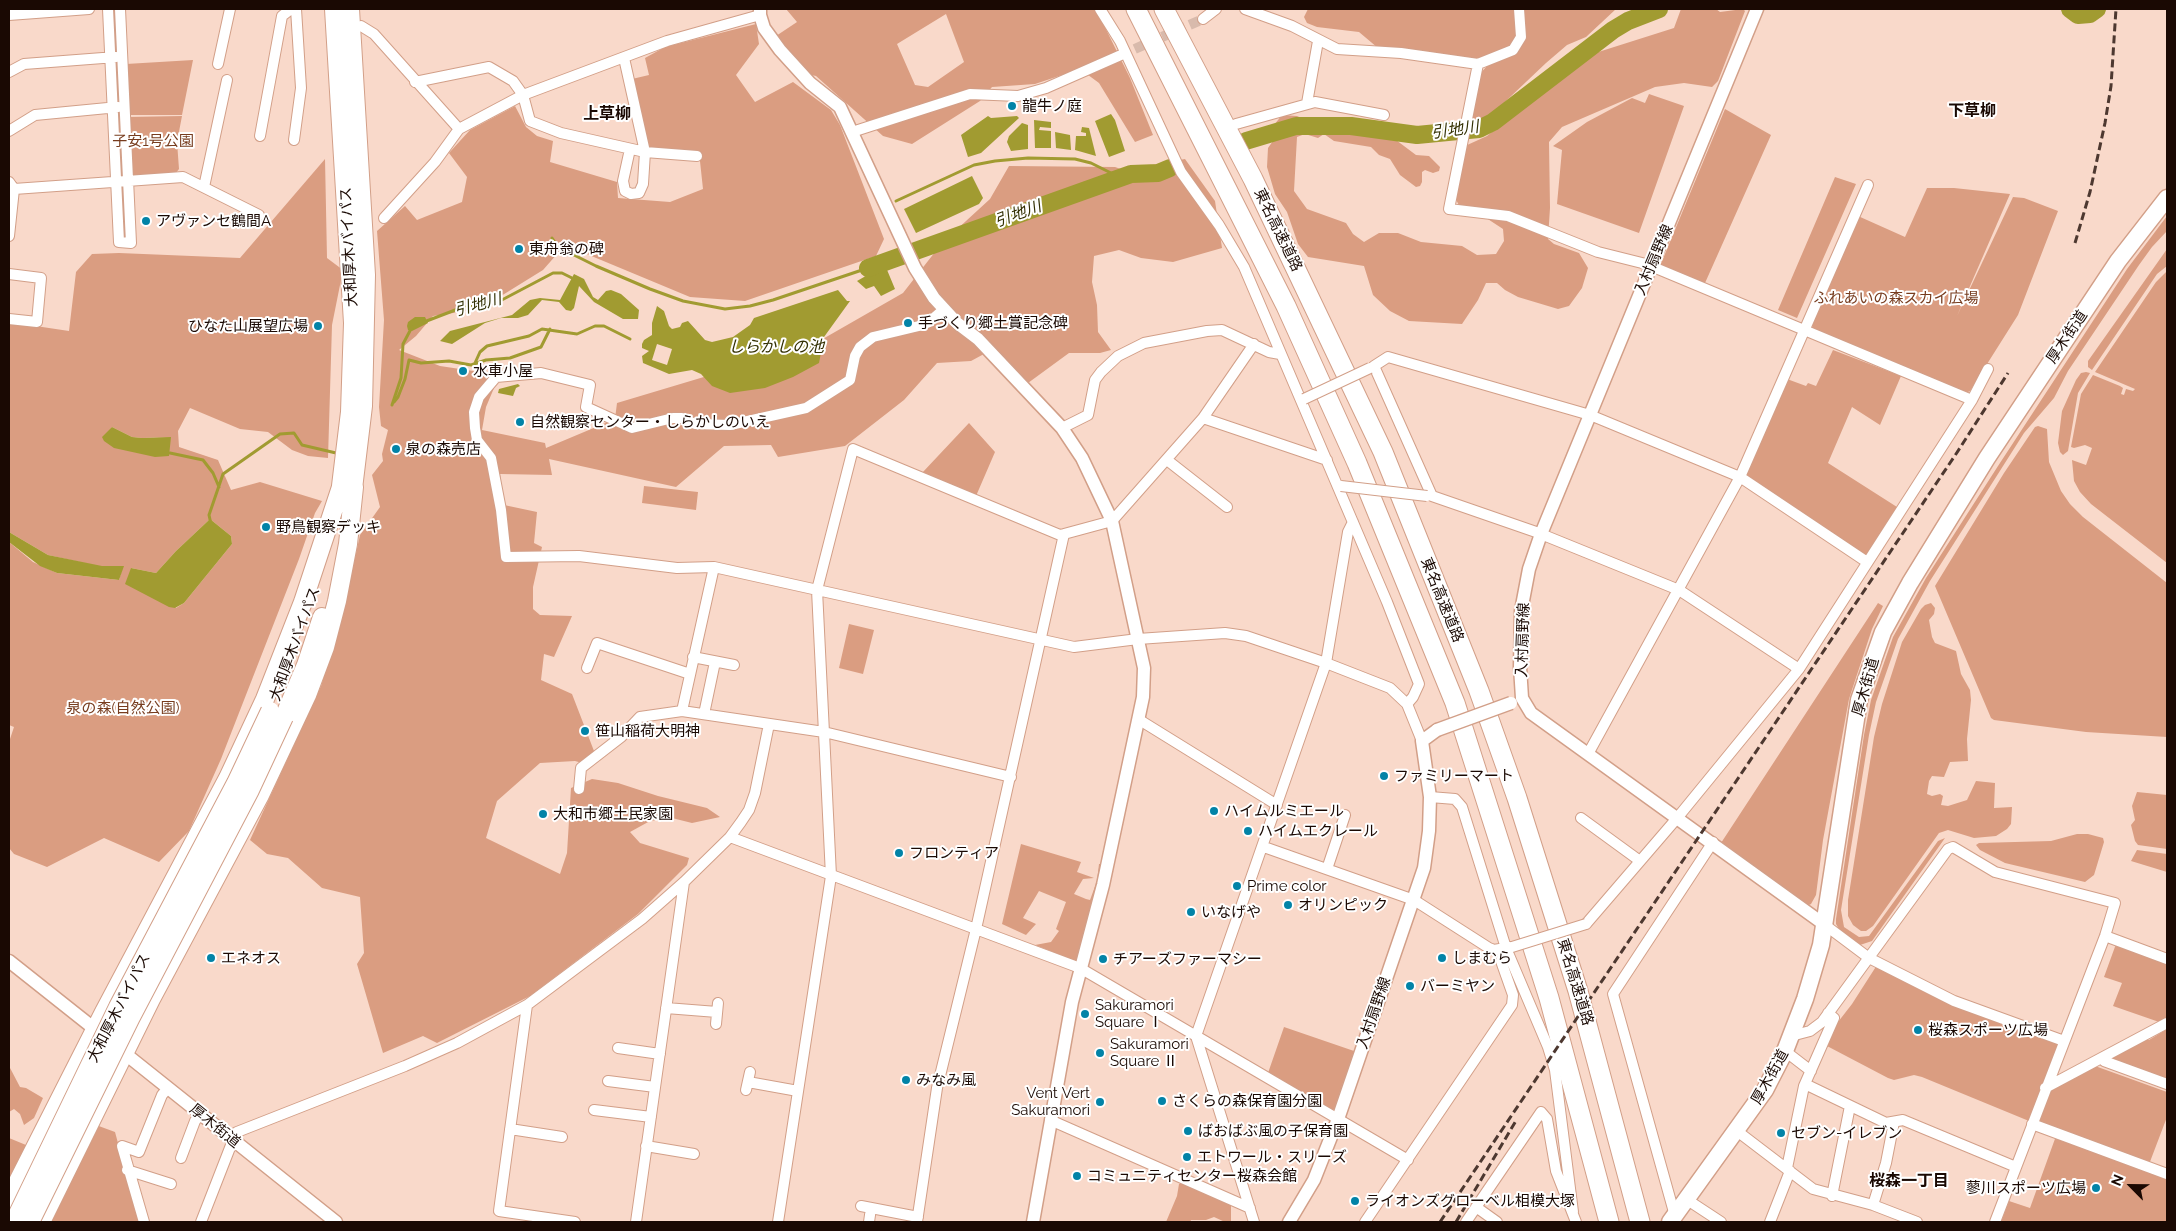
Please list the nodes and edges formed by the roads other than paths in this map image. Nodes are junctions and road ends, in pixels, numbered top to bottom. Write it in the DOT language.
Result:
graph roads {
  1 [pos="89,9"];
  2 [pos="108,9"];
  3 [pos="120,9"];
  4 [pos="230,9"];
  5 [pos="291,9"];
  6 [pos="296,9"];
  7 [pos="325,9"];
  8 [pos="334,9"];
  9 [pos="350,9"];
  10 [pos="360,9"];
  11 [pos="1100,9"];
  12 [pos="1136,9"];
  13 [pos="1164,9"];
  14 [pos="1214,9"];
  15 [pos="1245,9"];
  16 [pos="1519,9"];
  17 [pos="760,12"];
  18 [pos="1756,13"];
  19 [pos="9,15"];
  20 [pos="1203,19"];
  21 [pos="361,26"];
  22 [pos="1318,41"];
  23 [pos="1121,55"];
  24 [pos="122,56"];
  25 [pos="110,57"];
  26 [pos="624,58"];
  27 [pos="218,64"];
  28 [pos="1478,64"];
  29 [pos="9,72"];
  30 [pos="227,80"];
  31 [pos="416,82"];
  32 [pos="523,95"];
  33 [pos="1307,103"];
  34 [pos="125,107"];
  35 [pos="112,108"];
  36 [pos="1384,115"];
  37 [pos="1236,124"];
  38 [pos="460,129"];
  39 [pos="9,131"];
  40 [pos="852,132"];
  41 [pos="260,136"];
  42 [pos="294,140"];
  43 [pos="630,148"];
  44 [pos="645,152"];
  45 [pos="697,156"];
  46 [pos="128,181"];
  47 [pos="115,182"];
  48 [pos="11,186"];
  49 [pos="1868,186"];
  50 [pos="204,187"];
  51 [pos="2167,198"];
  52 [pos="348,210"];
  53 [pos="259,215"];
  54 [pos="384,218"];
  55 [pos="9,232"];
  56 [pos="9,236"];
  57 [pos="364,258"];
  58 [pos="1651,268"];
  59 [pos="9,274"];
  60 [pos="943,310"];
  61 [pos="9,319"];
  62 [pos="359,324"];
  63 [pos="1804,331"];
  64 [pos="1254,344"];
  65 [pos="1280,354"];
  66 [pos="1372,367"];
  67 [pos="1988,369"];
  68 [pos="1301,400"];
  69 [pos="1972,400"];
  70 [pos="1590,415"];
  71 [pos="1203,418"];
  72 [pos="1062,428"];
  73 [pos="1167,460"];
  74 [pos="1327,460"];
  75 [pos="1740,477"];
  76 [pos="1339,485"];
  77 [pos="1429,496"];
  78 [pos="1228,507"];
  79 [pos="1112,521"];
  80 [pos="1353,522"];
  81 [pos="1064,534"];
  82 [pos="1541,534"];
  83 [pos="336,543"];
  84 [pos="1867,562"];
  85 [pos="714,567"];
  86 [pos="817,590"];
  87 [pos="1679,590"];
  88 [pos="1138,639"];
  89 [pos="1039,640"];
  90 [pos="693,657"];
  91 [pos="715,662"];
  92 [pos="1326,663"];
  93 [pos="734,665"];
  94 [pos="587,668"];
  95 [pos="1799,668"];
  96 [pos="690,674"];
  97 [pos="1516,700"];
  98 [pos="1406,704"];
  99 [pos="682,711"];
  100 [pos="277,714"];
  101 [pos="704,714"];
  102 [pos="1138,719"];
  103 [pos="769,724"];
  104 [pos="824,732"];
  105 [pos="1422,740"];
  106 [pos="1588,754"];
  107 [pos="1011,777"];
  108 [pos="579,789"];
  109 [pos="1430,797"];
  110 [pos="1277,805"];
  111 [pos="1345,815"];
  112 [pos="1678,817"];
  113 [pos="1581,818"];
  114 [pos="730,838"];
  115 [pos="1713,842"];
  116 [pos="1264,847"];
  117 [pos="1640,861"];
  118 [pos="1328,869"];
  119 [pos="832,876"];
  120 [pos="684,882"];
  121 [pos="1414,900"];
  122 [pos="1825,925"];
  123 [pos="976,929"];
  124 [pos="2105,936"];
  125 [pos="1509,947"];
  126 [pos="1869,958"];
  127 [pos="2167,958"];
  128 [pos="9,961"];
  129 [pos="1080,968"];
  130 [pos="526,1005"];
  131 [pos="666,1008"];
  132 [pos="1828,1013"];
  133 [pos="2167,1023"];
  134 [pos="716,1024"];
  135 [pos="95,1029"];
  136 [pos="1196,1036"];
  137 [pos="2064,1041"];
  138 [pos="1788,1044"];
  139 [pos="618,1048"];
  140 [pos="124,1053"];
  141 [pos="660,1054"];
  142 [pos="2104,1061"];
  143 [pos="1812,1071"];
  144 [pos="608,1081"];
  145 [pos="748,1081"];
  146 [pos="1805,1084"];
  147 [pos="2167,1084"];
  148 [pos="655,1087"];
  149 [pos="168,1088"];
  150 [pos="2045,1088"];
  151 [pos="798,1091"];
  152 [pos="1850,1106"];
  153 [pos="594,1110"];
  154 [pos="200,1114"];
  155 [pos="651,1117"];
  156 [pos="1338,1119"];
  157 [pos="1050,1120"];
  158 [pos="1894,1122"];
  159 [pos="2032,1124"];
  160 [pos="510,1130"];
  161 [pos="1737,1131"];
  162 [pos="562,1137"];
  163 [pos="231,1139"];
  164 [pos="646,1146"];
  165 [pos="694,1154"];
  166 [pos="181,1158"];
  167 [pos="1408,1160"];
  168 [pos="2016,1166"];
  169 [pos="1789,1169"];
  170 [pos="128,1170"];
  171 [pos="2167,1174"];
  172 [pos="171,1184"];
  173 [pos="1832,1196"];
  174 [pos="9,1199"];
  175 [pos="1686,1200"];
  176 [pos="1873,1205"];
  177 [pos="1476,1207"];
  178 [pos="1250,1208"];
  179 [pos="1574,1217"];
  180 [pos="1673,1219"];
  181 [pos="918,1220"];
  182 [pos="14,1222"];
  183 [pos="30,1222"];
  184 [pos="41,1222"];
  185 [pos="143,1222"];
  186 [pos="201,1222"];
  187 [pos="336,1222"];
  188 [pos="575,1222"];
  189 [pos="636,1222"];
  190 [pos="778,1222"];
  191 [pos="869,1222"];
  192 [pos="1033,1222"];
  193 [pos="1254,1222"];
  194 [pos="1289,1222"];
  195 [pos="1365,1222"];
  196 [pos="1466,1222"];
  197 [pos="1497,1222"];
  198 [pos="1609,1222"];
  199 [pos="1640,1222"];
  200 [pos="1721,1222"];
  201 [pos="1770,1222"];
  202 [pos="1917,1222"];
  203 [pos="1995,1222"];
  1 -- 19 [label="street"];
  2 -- 25 [label="street"];
  3 -- 24 [label="street"];
  4 -- 27 [label="street"];
  5 -- 41 [label="street"];
  6 -- 42 [label="street"];
  7 -- 52 [label="highway"];
  8 -- 52 [label="highway, 大和厚木バイパス"];
  9 -- 57 [label="highway, 大和厚木バイパス"];
  10 -- 21 [label="highway"];
  11 -- 65 [label="street"];
  12 -- 198 [label="highway, 東名高速道路"];
  13 -- 199 [label="highway, 東名高速道路"];
  14 -- 20 [label="street"];
  15 -- 22 [label="street"];
  16 -- 28 [label="street"];
  17 -- 26 [label="street"];
  17 -- 40 [label="street"];
  18 -- 58 [label="street, 入村扇野線"];
  21 -- 31 [label="street"];
  21 -- 57 [label="highway"];
  22 -- 28 [label="street"];
  22 -- 33 [label="street"];
  23 -- 40 [label="street"];
  24 -- 25 [label="street"];
  24 -- 34 [label="street"];
  25 -- 29 [label="street"];
  25 -- 35 [label="street"];
  26 -- 32 [label="street"];
  26 -- 44 [label="street"];
  28 -- 58 [label="street"];
  30 -- 50 [label="street"];
  31 -- 32 [label="street"];
  31 -- 38 [label="street"];
  32 -- 38 [label="street"];
  32 -- 43 [label="street"];
  33 -- 36 [label="street"];
  33 -- 37 [label="street"];
  34 -- 35 [label="street"];
  34 -- 46 [label="street"];
  35 -- 39 [label="street"];
  35 -- 47 [label="street"];
  38 -- 54 [label="street"];
  40 -- 60 [label="street"];
  43 -- 44 [label="street"];
  43 -- 44 [label="street"];
  44 -- 45 [label="street"];
  46 -- 47 [label="street"];
  46 -- 47 [label="street"];
  46 -- 50 [label="street"];
  47 -- 48 [label="street"];
  48 -- 55 [label="street"];
  49 -- 63 [label="street"];
  50 -- 53 [label="street"];
  51 -- 122 [label="main road, 厚木街道"];
  52 -- 62 [label="highway, 大和厚木バイパス"];
  55 -- 56 [label="street"];
  57 -- 62 [label="highway, 大和厚木バイパス"];
  58 -- 63 [label="street"];
  58 -- 70 [label="street, 入村扇野線"];
  59 -- 61 [label="street"];
  60 -- 72 [label="street"];
  60 -- 85 [label="street"];
  62 -- 83 [label="highway, 大和厚木バイパス"];
  63 -- 69 [label="street"];
  63 -- 75 [label="street"];
  64 -- 65 [label="street"];
  64 -- 71 [label="street"];
  64 -- 72 [label="street"];
  65 -- 68 [label="street"];
  66 -- 68 [label="street, bridge"];
  66 -- 70 [label="street"];
  66 -- 77 [label="street"];
  67 -- 69 [label="street"];
  68 -- 74 [label="street"];
  69 -- 84 [label="street"];
  70 -- 75 [label="street"];
  70 -- 82 [label="street, 入村扇野線"];
  71 -- 73 [label="street"];
  71 -- 74 [label="street"];
  72 -- 79 [label="street"];
  73 -- 78 [label="street"];
  73 -- 79 [label="street"];
  74 -- 76 [label="street"];
  75 -- 84 [label="street"];
  75 -- 87 [label="street"];
  76 -- 77 [label="street, bridge"];
  76 -- 80 [label="street"];
  77 -- 82 [label="street"];
  79 -- 81 [label="street"];
  79 -- 88 [label="street"];
  80 -- 92 [label="street"];
  80 -- 98 [label="street"];
  81 -- 86 [label="street"];
  81 -- 89 [label="street"];
  82 -- 87 [label="street"];
  82 -- 97 [label="street, 入村扇野線"];
  83 -- 100 [label="highway, 大和厚木バイパス"];
  83 -- 135 [label="highway"];
  83 -- 140 [label="highway"];
  84 -- 95 [label="street"];
  85 -- 86 [label="street"];
  85 -- 90 [label="street"];
  86 -- 89 [label="street"];
  86 -- 104 [label="street"];
  87 -- 95 [label="street"];
  87 -- 106 [label="street"];
  88 -- 89 [label="street"];
  88 -- 92 [label="street"];
  88 -- 102 [label="street"];
  89 -- 107 [label="street"];
  90 -- 91 [label="street"];
  90 -- 96 [label="street"];
  91 -- 93 [label="street"];
  91 -- 101 [label="street"];
  92 -- 98 [label="street"];
  92 -- 110 [label="street"];
  94 -- 96 [label="street"];
  95 -- 112 [label="street"];
  96 -- 99 [label="street"];
  97 -- 105 [label="street, bridge"];
  97 -- 106 [label="street"];
  98 -- 105 [label="street"];
  99 -- 101 [label="street"];
  99 -- 108 [label="street"];
  100 -- 182 [label="highway, 大和厚木バイパス, bridge"];
  100 -- 183 [label="highway, 大和厚木バイパス, bridge"];
  101 -- 103 [label="street"];
  102 -- 110 [label="street"];
  102 -- 129 [label="street"];
  103 -- 104 [label="street"];
  103 -- 114 [label="street"];
  104 -- 107 [label="street"];
  104 -- 119 [label="street"];
  105 -- 109 [label="street, 入村扇野線"];
  106 -- 112 [label="street"];
  107 -- 123 [label="street"];
  109 -- 121 [label="street, 入村扇野線"];
  109 -- 125 [label="street"];
  110 -- 116 [label="street"];
  111 -- 118 [label="street"];
  112 -- 115 [label="street"];
  112 -- 117 [label="street"];
  113 -- 117 [label="street"];
  114 -- 119 [label="street"];
  114 -- 120 [label="street"];
  115 -- 122 [label="street"];
  115 -- 180 [label="street"];
  116 -- 118 [label="street"];
  116 -- 136 [label="street"];
  117 -- 125 [label="street, bridge"];
  118 -- 121 [label="street"];
  119 -- 123 [label="street"];
  119 -- 151 [label="street"];
  120 -- 130 [label="street"];
  120 -- 131 [label="street"];
  121 -- 125 [label="street"];
  121 -- 156 [label="street, 入村扇野線"];
  122 -- 126 [label="street"];
  122 -- 138 [label="main road, 厚木街道"];
  123 -- 129 [label="street"];
  123 -- 181 [label="street"];
  124 -- 126 [label="street"];
  124 -- 127 [label="street"];
  124 -- 137 [label="street"];
  125 -- 167 [label="street"];
  125 -- 179 [label="street"];
  126 -- 132 [label="street"];
  126 -- 137 [label="street"];
  128 -- 135 [label="street, 厚木街道"];
  129 -- 136 [label="street"];
  129 -- 157 [label="street"];
  130 -- 160 [label="street"];
  130 -- 163 [label="street"];
  131 -- 134 [label="street"];
  131 -- 141 [label="street"];
  132 -- 138 [label="street"];
  132 -- 143 [label="street"];
  133 -- 150 [label="street"];
  135 -- 140 [label="street, 厚木街道"];
  135 -- 174 [label="highway"];
  136 -- 156 [label="street"];
  136 -- 178 [label="street"];
  137 -- 150 [label="street"];
  138 -- 143 [label="street"];
  138 -- 161 [label="main road, 厚木街道"];
  139 -- 141 [label="street"];
  140 -- 149 [label="street, 厚木街道"];
  140 -- 184 [label="highway"];
  141 -- 148 [label="street"];
  142 -- 147 [label="street"];
  143 -- 146 [label="street"];
  144 -- 148 [label="street"];
  145 -- 151 [label="street"];
  146 -- 152 [label="street"];
  146 -- 169 [label="street"];
  148 -- 155 [label="street"];
  149 -- 154 [label="street, 厚木街道"];
  149 -- 170 [label="street"];
  150 -- 159 [label="street"];
  151 -- 190 [label="street"];
  152 -- 158 [label="street"];
  152 -- 173 [label="street"];
  153 -- 155 [label="street"];
  154 -- 163 [label="street, 厚木街道"];
  154 -- 166 [label="street"];
  155 -- 164 [label="street"];
  156 -- 167 [label="street"];
  156 -- 194 [label="street, 入村扇野線"];
  157 -- 178 [label="street"];
  157 -- 192 [label="street"];
  158 -- 168 [label="street"];
  158 -- 176 [label="street"];
  159 -- 168 [label="street"];
  159 -- 171 [label="street"];
  160 -- 162 [label="street"];
  160 -- 188 [label="street"];
  161 -- 169 [label="street"];
  161 -- 175 [label="main road, 厚木街道"];
  163 -- 186 [label="street"];
  163 -- 187 [label="street, 厚木街道"];
  164 -- 165 [label="street"];
  164 -- 189 [label="street"];
  167 -- 195 [label="street"];
  168 -- 203 [label="street"];
  169 -- 173 [label="street"];
  169 -- 201 [label="street"];
  170 -- 172 [label="street"];
  170 -- 185 [label="street"];
  173 -- 176 [label="street"];
  175 -- 180 [label="main road, 厚木街道"];
  175 -- 200 [label="street"];
  176 -- 202 [label="street"];
  177 -- 179 [label="street"];
  177 -- 196 [label="street"];
  177 -- 197 [label="street"];
  178 -- 193 [label="street"];
  181 -- 191 [label="street"];
}
